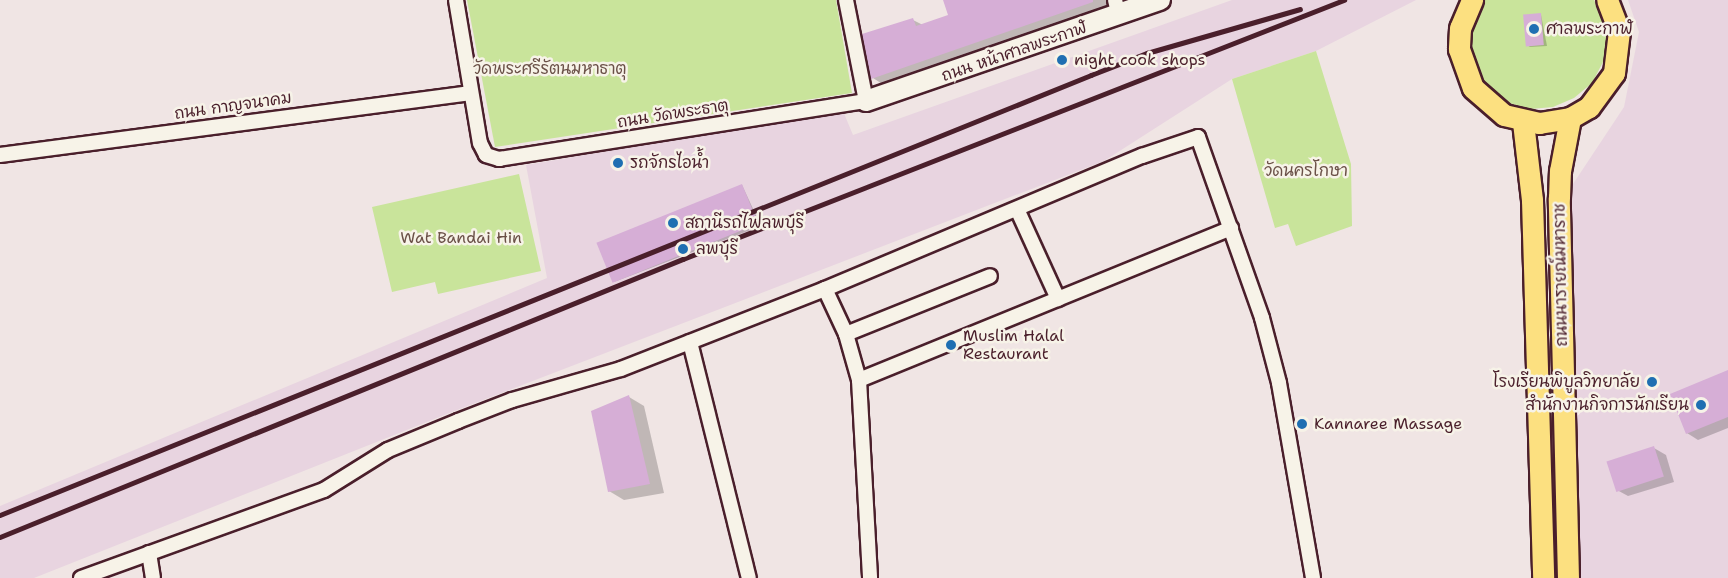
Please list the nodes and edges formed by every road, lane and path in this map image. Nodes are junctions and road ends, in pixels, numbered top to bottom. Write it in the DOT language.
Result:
graph roads {
  1 [pos="456,0"];
  2 [pos="846,0"];
  3 [pos="1160,0"];
  4 [pos="1472,0"];
  5 [pos="1607,0"];
  6 [pos="1117,8"];
  7 [pos="471,93"];
  8 [pos="866,101"];
  9 [pos="1570,118"];
  10 [pos="1524,122"];
  11 [pos="0,155"];
  12 [pos="1017,209"];
  13 [pos="1231,228"];
  14 [pos="990,276"];
  15 [pos="825,290"];
  16 [pos="1058,299"];
  17 [pos="846,334"];
  18 [pos="690,342"];
  19 [pos="860,380"];
  20 [pos="149,553"];
  21 [pos="81,578"];
  22 [pos="153,578"];
  23 [pos="749,578"];
  24 [pos="870,578"];
  25 [pos="1312,578"];
  26 [pos="1543,578"];
  27 [pos="1568,578"];
  1 -- 7 [label="street"];
  2 -- 8 [label="street"];
  3 -- 6 [label="street, ถนน หน้าศาลพระกาฬ"];
  4 -- 10 [label="main road"];
  5 -- 9 [label="main road"];
  6 -- 8 [label="street, ถนน หน้าศาลพระกาฬ"];
  7 -- 8 [label="street, ถนน วัดพระธาตุ"];
  7 -- 11 [label="street, ถนน กาญจนาคม"];
  9 -- 10 [label="main road"];
  9 -- 27 [label="main road, ถนนนารายณ์มหาราช"];
  10 -- 26 [label="main road, ถนนนารายณ์มหาราช"];
  12 -- 13 [label="street"];
  12 -- 15 [label="street"];
  12 -- 16 [label="street"];
  13 -- 16 [label="street"];
  13 -- 25 [label="street"];
  14 -- 17 [label="street"];
  15 -- 17 [label="street"];
  15 -- 18 [label="street"];
  16 -- 19 [label="street"];
  17 -- 19 [label="street"];
  18 -- 20 [label="street"];
  18 -- 23 [label="street"];
  19 -- 24 [label="street"];
  20 -- 21 [label="street"];
  20 -- 22 [label="street"];
}
